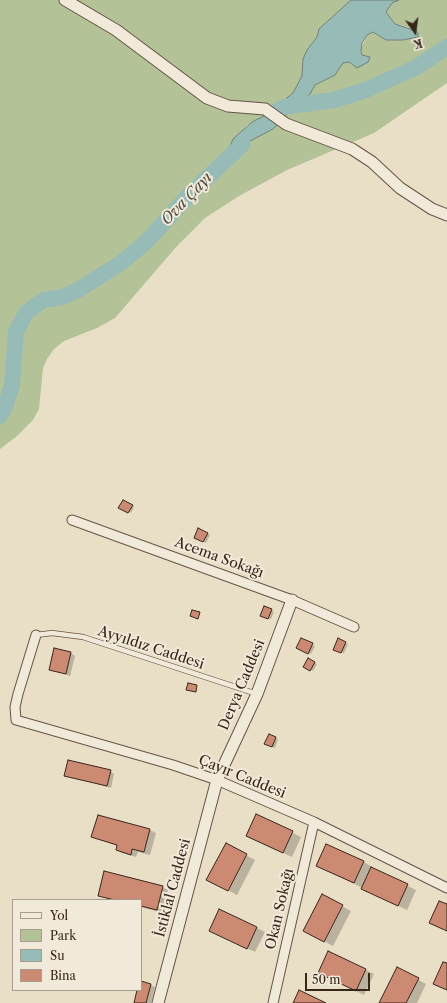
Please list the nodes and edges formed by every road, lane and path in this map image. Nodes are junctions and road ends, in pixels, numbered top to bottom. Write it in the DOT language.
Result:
graph roads {
  1 [pos="65,0"];
  2 [pos="447,215"];
  3 [pos="72,520"];
  4 [pos="292,600"];
  5 [pos="354,627"];
  6 [pos="36,635"];
  7 [pos="257,694"];
  8 [pos="217,780"];
  9 [pos="314,822"];
  10 [pos="447,888"];
  11 [pos="158,1003"];
  12 [pos="273,1003"];
  1 -- 2 [label="street"];
  3 -- 4 [label="street, Acema Sokağı"];
  4 -- 5 [label="street, Acema Sokağı"];
  4 -- 7 [label="street, Derya Caddesi"];
  6 -- 7 [label="lane, Ayyıldız Caddesi"];
  6 -- 8 [label="street, Çayır Caddesi"];
  7 -- 8 [label="street, Derya Caddesi"];
  8 -- 9 [label="street, Çayır Caddesi"];
  8 -- 11 [label="street, İstiklal Caddesi"];
  9 -- 10 [label="street, Çayır Caddesi"];
  9 -- 12 [label="street, Okan Sokağı"];
}
